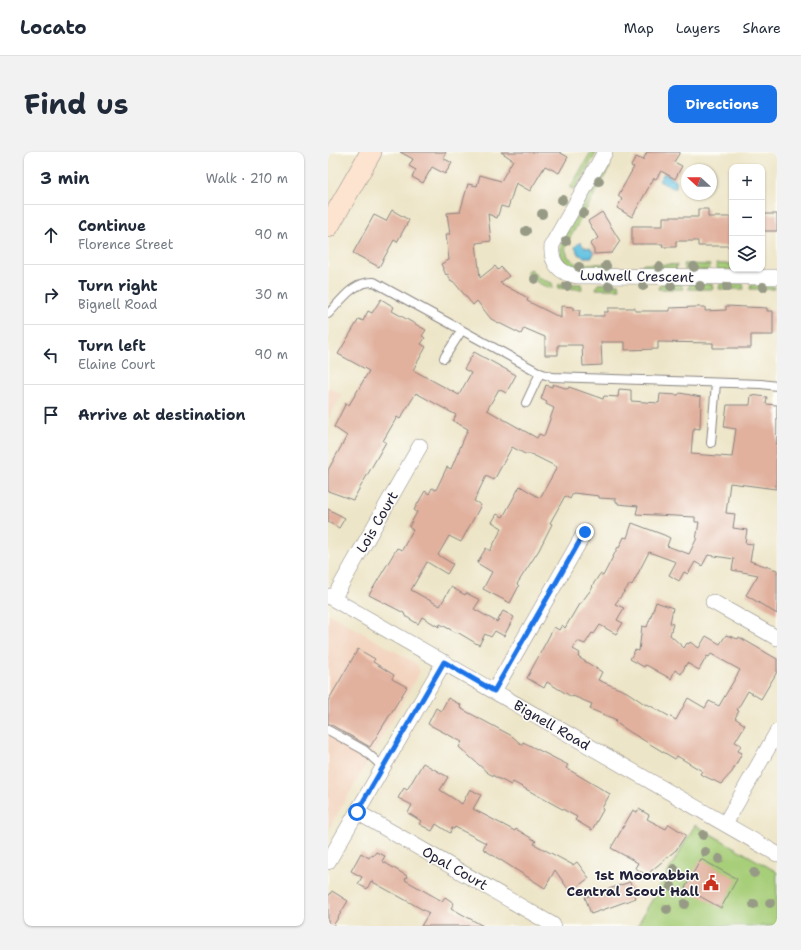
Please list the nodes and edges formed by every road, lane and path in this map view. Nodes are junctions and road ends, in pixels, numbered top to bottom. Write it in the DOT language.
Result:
graph roads {
  1 [pos="371,152"];
  2 [pos="605,152"];
  3 [pos="328,227"];
  4 [pos="777,277"];
  5 [pos="328,314"];
  6 [pos="462,330"];
  7 [pos="444,358"];
  8 [pos="540,373"];
  9 [pos="716,383"];
  10 [pos="777,386"];
  11 [pos="526,403"];
  12 [pos="711,442"];
  13 [pos="420,446"];
  14 [pos="585,532"];
  15 [pos="330,597"];
  16 [pos="712,602"];
  17 [pos="777,638"];
  18 [pos="444,662"];
  19 [pos="494,691"];
  20 [pos="328,730"];
  21 [pos="777,732"];
  22 [pos="383,767"];
  23 [pos="357,812"];
  24 [pos="725,824"];
  25 [pos="777,854"];
  26 [pos="328,862"];
  27 [pos="553,925"];
  1 -- 3 [label="main road"];
  2 -- 4 [label="street, Ludwell Crescent"];
  5 -- 6 [label="lane"];
  6 -- 7 [label="lane"];
  6 -- 8 [label="lane"];
  8 -- 9 [label="lane"];
  8 -- 11 [label="lane"];
  9 -- 10 [label="lane"];
  9 -- 12 [label="lane"];
  13 -- 15 [label="street, Lois Court"];
  14 -- 19 [label="street"];
  15 -- 18 [label="street, Bignell Road"];
  16 -- 17 [label="street"];
  18 -- 19 [label="street, Bignell Road"];
  18 -- 22 [label="street"];
  19 -- 24 [label="street, Bignell Road"];
  20 -- 22 [label="lane"];
  21 -- 24 [label="street"];
  22 -- 23 [label="street"];
  23 -- 26 [label="street"];
  23 -- 27 [label="street, Opal Court"];
  24 -- 25 [label="street, Bignell Road"];
}
